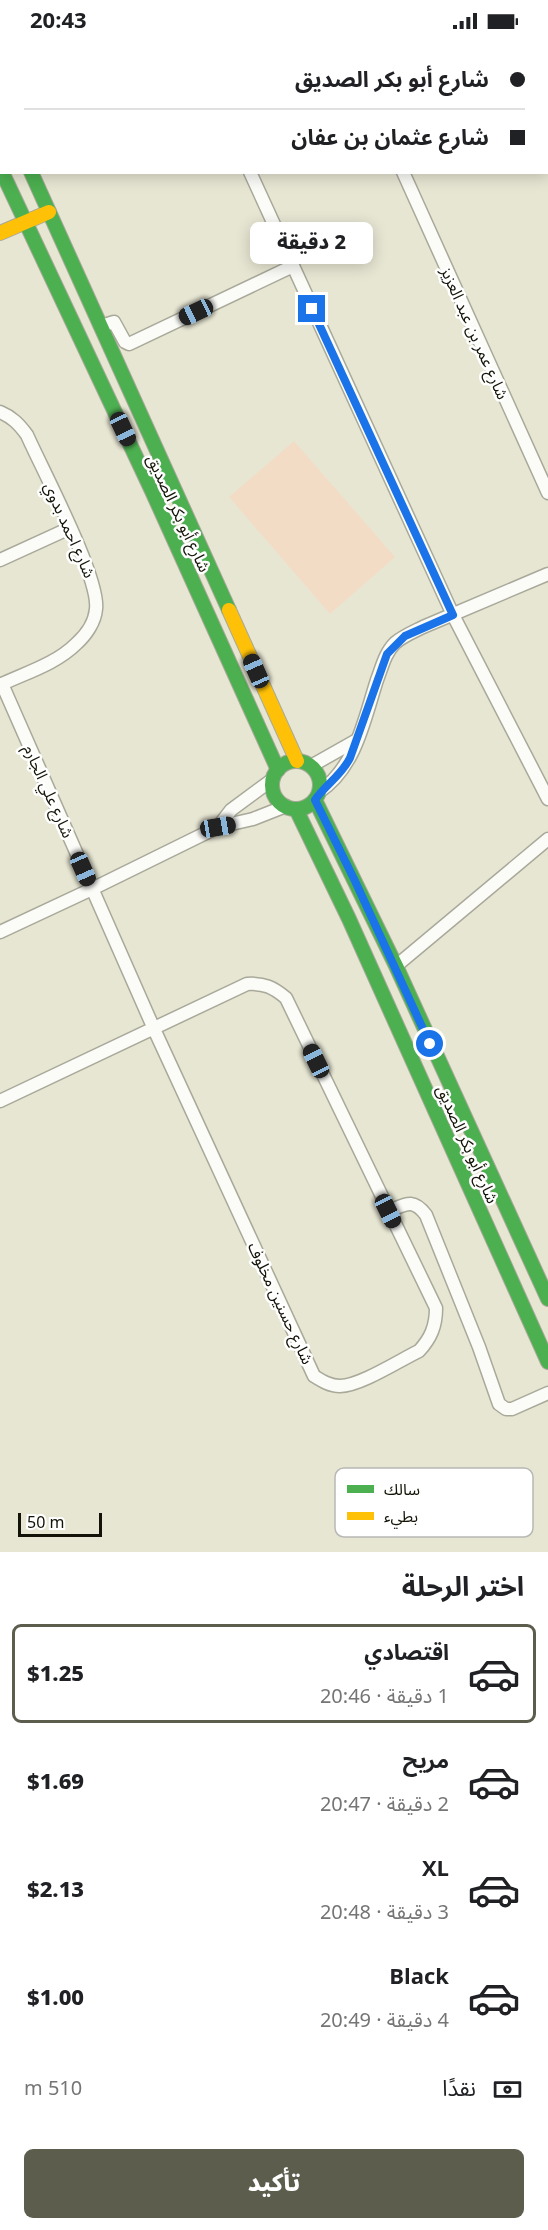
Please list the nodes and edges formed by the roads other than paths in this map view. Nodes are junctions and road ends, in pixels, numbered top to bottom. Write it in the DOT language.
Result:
graph roads {
  1 [pos="2,174"];
  2 [pos="251,174"];
  3 [pos="404,174"];
  4 [pos="33,177"];
  5 [pos="6,195"];
  6 [pos="49,212"];
  7 [pos="25,222"];
  8 [pos="0,233"];
  9 [pos="293,266"];
  10 [pos="101,326"];
  11 [pos="0,412"];
  12 [pos="548,493"];
  13 [pos="70,528"];
  14 [pos="0,560"];
  15 [pos="548,574"];
  16 [pos="453,615"];
  17 [pos="1,685"];
  18 [pos="357,740"];
  19 [pos="297,761"];
  20 [pos="311,766"];
  21 [pos="275,774"];
  22 [pos="317,796"];
  23 [pos="548,799"];
  24 [pos="291,808"];
  25 [pos="218,827"];
  26 [pos="548,839"];
  27 [pos="92,889"];
  28 [pos="0,932"];
  29 [pos="396,966"];
  30 [pos="154,1029"];
  31 [pos="0,1101"];
  32 [pos="388,1211"];
  33 [pos="548,1299"];
  34 [pos="548,1362"];
  35 [pos="548,1393"];
  1 -- 5 [label="street, شارع أبو بكر الصديق"];
  2 -- 9 [label="street"];
  3 -- 12 [label="street, شارع عمر بن عبد العزيز"];
  4 -- 5 [label="street"];
  4 -- 6 [label="street, شارع أبو بكر الصديق"];
  5 -- 7 [label="street, شارع أبو بكر الصديق"];
  6 -- 7 [label="street"];
  6 -- 10 [label="street, شارع أبو بكر الصديق"];
  7 -- 8 [label="street"];
  7 -- 21 [label="street, شارع أبو بكر الصديق"];
  9 -- 10 [label="street"];
  9 -- 16 [label="street"];
  10 -- 19 [label="street, شارع أبو بكر الصديق"];
  11 -- 13 [label="street, شارع احمد بدوي"];
  13 -- 14 [label="street"];
  13 -- 17 [label="street, شارع احمد بدوي"];
  15 -- 16 [label="street"];
  16 -- 18 [label="street"];
  16 -- 23 [label="street"];
  17 -- 27 [label="street, شارع علي الجارم"];
  18 -- 20 [label="street"];
  18 -- 22 [label="street"];
  19 -- 20 [label="street"];
  19 -- 21 [label="street"];
  20 -- 22 [label="street"];
  21 -- 24 [label="street"];
  21 -- 25 [label="street"];
  22 -- 24 [label="street"];
  22 -- 29 [label="street, شارع أبو بكر الصديق"];
  24 -- 25 [label="street"];
  24 -- 34 [label="street, شارع أبو بكر الصديق"];
  25 -- 27 [label="street"];
  26 -- 29 [label="street"];
  27 -- 28 [label="street"];
  27 -- 30 [label="street, شارع علي الجارم"];
  29 -- 33 [label="street, شارع أبو بكر الصديق"];
  30 -- 31 [label="street, شارع حسنين مخلوف"];
  30 -- 32 [label="street, شارع حسنين مخلوف"];
  30 -- 32 [label="street, شارع حسنين مخلوف"];
  32 -- 35 [label="street"];
}
